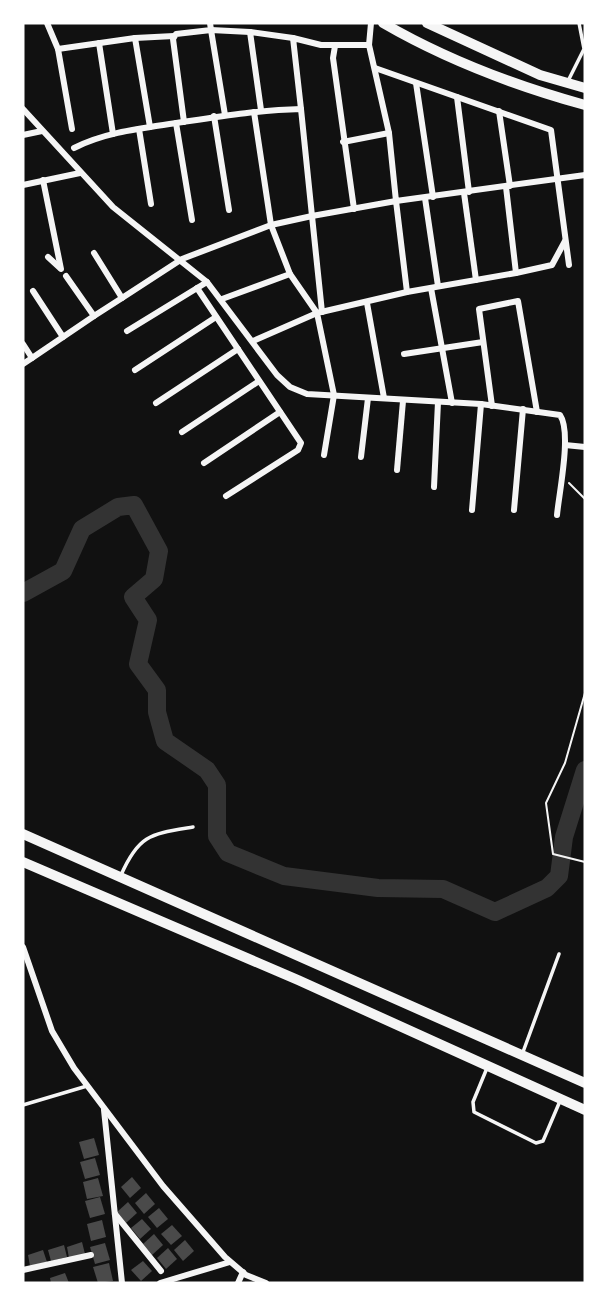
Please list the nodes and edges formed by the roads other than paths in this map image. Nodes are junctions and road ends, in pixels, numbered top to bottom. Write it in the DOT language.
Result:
graph roads {
  1 [pos="47,23"];
  2 [pos="371,23"];
  3 [pos="383,23"];
  4 [pos="427,23"];
  5 [pos="579,23"];
  6 [pos="211,26"];
  7 [pos="250,32"];
  8 [pos="174,36"];
  9 [pos="135,38"];
  10 [pos="293,38"];
  11 [pos="99,43"];
  12 [pos="369,45"];
  13 [pos="335,47"];
  14 [pos="58,48"];
  15 [pos="375,68"];
  16 [pos="416,83"];
  17 [pos="567,83"];
  18 [pos="585,88"];
  19 [pos="457,97"];
  20 [pos="585,104"];
  21 [pos="23,108"];
  22 [pos="301,110"];
  23 [pos="257,111"];
  24 [pos="499,111"];
  25 [pos="226,115"];
  26 [pos="214,116"];
  27 [pos="184,122"];
  28 [pos="176,123"];
  29 [pos="150,127"];
  30 [pos="72,129"];
  31 [pos="139,129"];
  32 [pos="43,131"];
  33 [pos="389,133"];
  34 [pos="113,134"];
  35 [pos="23,135"];
  36 [pos="343,142"];
  37 [pos="74,148"];
  38 [pos="80,173"];
  39 [pos="585,175"];
  40 [pos="43,180"];
  41 [pos="556,180"];
  42 [pos="23,185"];
  43 [pos="508,187"];
  44 [pos="467,192"];
  45 [pos="433,197"];
  46 [pos="425,198"];
  47 [pos="396,201"];
  48 [pos="151,204"];
  49 [pos="354,209"];
  50 [pos="229,210"];
  51 [pos="312,216"];
  52 [pos="192,220"];
  53 [pos="271,225"];
  54 [pos="565,241"];
  55 [pos="94,253"];
  56 [pos="48,257"];
  57 [pos="182,259"];
  58 [pos="569,265"];
  59 [pos="516,273"];
  60 [pos="290,274"];
  61 [pos="66,276"];
  62 [pos="476,280"];
  63 [pos="207,282"];
  64 [pos="435,287"];
  65 [pos="197,288"];
  66 [pos="33,291"];
  67 [pos="407,292"];
  68 [pos="122,298"];
  69 [pos="222,299"];
  70 [pos="367,303"];
  71 [pos="319,313"];
  72 [pos="94,317"];
  73 [pos="216,317"];
  74 [pos="127,331"];
  75 [pos="64,337"];
  76 [pos="253,341"];
  77 [pos="483,342"];
  78 [pos="23,344"];
  79 [pos="443,348"];
  80 [pos="238,349"];
  81 [pos="404,354"];
  82 [pos="32,358"];
  83 [pos="23,364"];
  84 [pos="135,370"];
  85 [pos="259,381"];
  86 [pos="334,395"];
  87 [pos="368,398"];
  88 [pos="384,398"];
  89 [pos="403,401"];
  90 [pos="438,402"];
  91 [pos="156,403"];
  92 [pos="452,403"];
  93 [pos="481,404"];
  94 [pos="492,407"];
  95 [pos="523,409"];
  96 [pos="280,412"];
  97 [pos="537,412"];
  98 [pos="182,432"];
  99 [pos="565,445"];
  100 [pos="585,447"];
  101 [pos="324,454"];
  102 [pos="361,457"];
  103 [pos="204,463"];
  104 [pos="397,470"];
  105 [pos="434,487"];
  106 [pos="226,496"];
  107 [pos="472,510"];
  108 [pos="514,510"];
  109 [pos="556,515"];
  110 [pos="193,827"];
  111 [pos="23,834"];
  112 [pos="23,862"];
  113 [pos="120,877"];
  114 [pos="23,947"];
  115 [pos="559,954"];
  116 [pos="522,1054"];
  117 [pos="488,1066"];
  118 [pos="585,1083"];
  119 [pos="87,1086"];
  120 [pos="561,1099"];
  121 [pos="23,1105"];
  122 [pos="104,1108"];
  123 [pos="585,1110"];
  124 [pos="114,1213"];
  125 [pos="91,1255"];
  126 [pos="230,1262"];
  127 [pos="23,1270"];
  128 [pos="161,1271"];
  129 [pos="243,1272"];
  130 [pos="122,1283"];
  131 [pos="160,1283"];
  132 [pos="238,1283"];
  133 [pos="266,1283"];
  1 -- 14 [label="street"];
  2 -- 12 [label="street"];
  3 -- 20 [label="main road"];
  4 -- 17 [label="main road"];
  5 -- 17 [label="lane"];
  6 -- 7 [label="street"];
  6 -- 8 [label="street"];
  6 -- 25 [label="street"];
  7 -- 10 [label="street"];
  7 -- 23 [label="street"];
  8 -- 9 [label="street"];
  8 -- 27 [label="street"];
  9 -- 11 [label="street"];
  9 -- 29 [label="street"];
  10 -- 13 [label="street"];
  10 -- 22 [label="street"];
  11 -- 14 [label="street"];
  11 -- 34 [label="street"];
  12 -- 13 [label="street"];
  12 -- 15 [label="street"];
  13 -- 36 [label="street"];
  14 -- 30 [label="street"];
  15 -- 16 [label="street"];
  15 -- 33 [label="street"];
  16 -- 19 [label="street"];
  16 -- 45 [label="street"];
  17 -- 18 [label="main road"];
  19 -- 24 [label="street"];
  19 -- 44 [label="street"];
  21 -- 32 [label="street"];
  22 -- 23 [label="street"];
  22 -- 51 [label="street"];
  23 -- 25 [label="street"];
  23 -- 53 [label="street"];
  24 -- 41 [label="street"];
  24 -- 43 [label="street"];
  25 -- 26 [label="street"];
  26 -- 27 [label="street"];
  26 -- 50 [label="street"];
  27 -- 28 [label="street"];
  28 -- 29 [label="street"];
  28 -- 52 [label="street"];
  29 -- 31 [label="street"];
  31 -- 34 [label="street"];
  31 -- 48 [label="street"];
  32 -- 35 [label="street"];
  32 -- 38 [label="street"];
  33 -- 36 [label="street"];
  33 -- 47 [label="street"];
  34 -- 37 [label="street"];
  36 -- 49 [label="street"];
  38 -- 40 [label="street"];
  38 -- 57 [label="street"];
  39 -- 41 [label="street"];
  40 -- 42 [label="street"];
  40 -- 56 [label="street"];
  41 -- 43 [label="street"];
  41 -- 54 [label="street"];
  43 -- 44 [label="street"];
  43 -- 59 [label="street"];
  44 -- 45 [label="street"];
  44 -- 62 [label="street"];
  45 -- 46 [label="street"];
  46 -- 47 [label="street"];
  46 -- 64 [label="street"];
  47 -- 49 [label="street"];
  47 -- 67 [label="street"];
  49 -- 51 [label="street"];
  51 -- 53 [label="street"];
  51 -- 71 [label="street"];
  53 -- 57 [label="street"];
  53 -- 60 [label="street"];
  54 -- 58 [label="street"];
  54 -- 59 [label="street"];
  55 -- 68 [label="street"];
  57 -- 63 [label="street"];
  57 -- 68 [label="street"];
  59 -- 62 [label="street"];
  60 -- 69 [label="street"];
  60 -- 71 [label="street"];
  61 -- 72 [label="street"];
  62 -- 64 [label="street"];
  63 -- 65 [label="street"];
  63 -- 69 [label="street"];
  64 -- 67 [label="street"];
  64 -- 79 [label="street"];
  65 -- 73 [label="street"];
  65 -- 74 [label="street"];
  66 -- 75 [label="street"];
  67 -- 70 [label="street"];
  68 -- 72 [label="street"];
  69 -- 76 [label="street"];
  70 -- 71 [label="street"];
  70 -- 88 [label="street"];
  71 -- 76 [label="street"];
  71 -- 86 [label="street"];
  72 -- 75 [label="street"];
  73 -- 80 [label="street"];
  73 -- 84 [label="street"];
  75 -- 82 [label="street"];
  76 -- 86 [label="street"];
  77 -- 79 [label="street"];
  77 -- 94 [label="street"];
  77 -- 97 [label="street"];
  78 -- 82 [label="street"];
  79 -- 81 [label="street"];
  79 -- 92 [label="street"];
  80 -- 85 [label="street"];
  80 -- 91 [label="street"];
  82 -- 83 [label="street"];
  85 -- 96 [label="street"];
  85 -- 98 [label="street"];
  86 -- 87 [label="street"];
  86 -- 101 [label="street"];
  87 -- 88 [label="street"];
  87 -- 102 [label="street"];
  88 -- 89 [label="street"];
  89 -- 90 [label="street"];
  89 -- 104 [label="street"];
  90 -- 92 [label="street"];
  90 -- 105 [label="street"];
  92 -- 93 [label="street"];
  93 -- 94 [label="street"];
  93 -- 107 [label="street"];
  94 -- 95 [label="street"];
  95 -- 97 [label="street"];
  95 -- 108 [label="street"];
  96 -- 103 [label="street"];
  96 -- 106 [label="street"];
  97 -- 99 [label="street"];
  99 -- 100 [label="street"];
  99 -- 109 [label="street"];
  110 -- 113 [label="lane"];
  111 -- 113 [label="highway"];
  112 -- 117 [label="highway"];
  113 -- 116 [label="highway"];
  114 -- 119 [label="street"];
  115 -- 116 [label="lane"];
  116 -- 118 [label="highway"];
  117 -- 120 [label="highway"];
  117 -- 120 [label="lane"];
  119 -- 121 [label="lane"];
  119 -- 122 [label="street"];
  120 -- 123 [label="highway"];
  122 -- 124 [label="street"];
  122 -- 126 [label="street"];
  124 -- 128 [label="street"];
  124 -- 130 [label="street"];
  125 -- 127 [label="street"];
  126 -- 129 [label="street"];
  126 -- 131 [label="street"];
  129 -- 132 [label="street"];
  129 -- 133 [label="street"];
}
